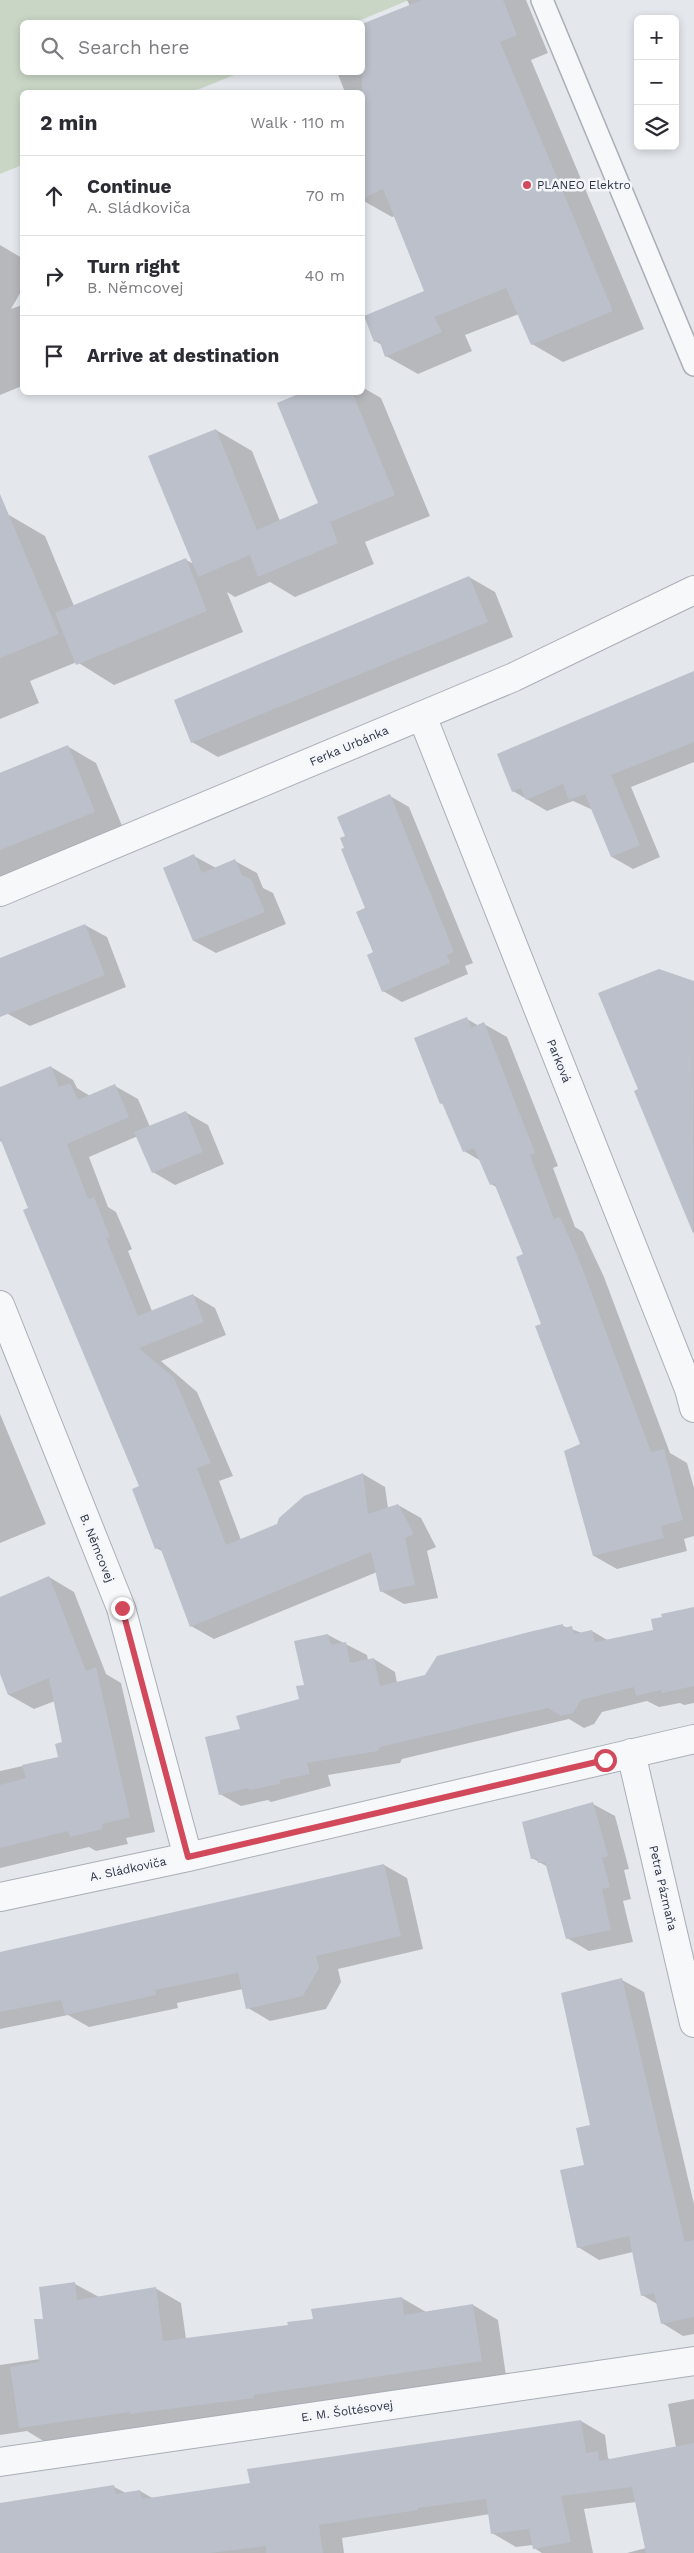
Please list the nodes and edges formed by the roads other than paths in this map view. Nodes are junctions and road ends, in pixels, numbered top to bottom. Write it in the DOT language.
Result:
graph roads {
  1 [pos="542,0"];
  2 [pos="694,365"];
  3 [pos="694,590"];
  4 [pos="422,716"];
  5 [pos="0,892"];
  6 [pos="0,1305"];
  7 [pos="694,1408"];
  8 [pos="694,1739"];
  9 [pos="631,1753"];
  10 [pos="188,1857"];
  11 [pos="0,1898"];
  12 [pos="694,2023"];
  13 [pos="694,2361"];
  14 [pos="0,2462"];
  1 -- 2 [label="lane"];
  3 -- 4 [label="street, Ferka Urbánka"];
  4 -- 5 [label="street, Ferka Urbánka"];
  4 -- 7 [label="street, Parková"];
  6 -- 10 [label="street, B. Němcovej"];
  8 -- 9 [label="street, A. Sládkoviča"];
  9 -- 10 [label="street, A. Sládkoviča"];
  9 -- 12 [label="street, Petra Pázmaňa"];
  10 -- 11 [label="street, A. Sládkoviča"];
  13 -- 14 [label="street, E. M. Šoltésovej"];
}
